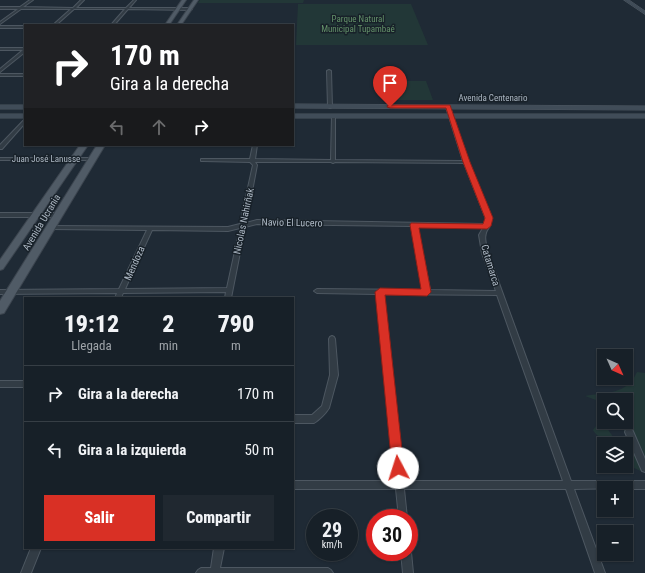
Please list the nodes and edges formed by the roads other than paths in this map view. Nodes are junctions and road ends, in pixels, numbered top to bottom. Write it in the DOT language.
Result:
graph roads {
  1 [pos="32,0"];
  2 [pos="83,0"];
  3 [pos="135,0"];
  4 [pos="184,0"];
  5 [pos="196,0"];
  6 [pos="626,0"];
  7 [pos="0,8"];
  8 [pos="20,8"];
  9 [pos="127,8"];
  10 [pos="178,8"];
  11 [pos="72,9"];
  12 [pos="191,9"];
  13 [pos="645,13"];
  14 [pos="0,23"];
  15 [pos="55,24"];
  16 [pos="113,24"];
  17 [pos="168,24"];
  18 [pos="181,24"];
  19 [pos="0,27"];
  20 [pos="24,27"];
  21 [pos="0,48"];
  22 [pos="24,49"];
  23 [pos="24,50"];
  24 [pos="0,70"];
  25 [pos="329,71"];
  26 [pos="0,75"];
  27 [pos="24,75"];
  28 [pos="294,106"];
  29 [pos="330,106"];
  30 [pos="0,107"];
  31 [pos="24,107"];
  32 [pos="434,107"];
  33 [pos="448,107"];
  34 [pos="553,107"];
  35 [pos="645,108"];
  36 [pos="0,116"];
  37 [pos="24,116"];
  38 [pos="294,116"];
  39 [pos="333,116"];
  40 [pos="437,116"];
  41 [pos="452,116"];
  42 [pos="559,116"];
  43 [pos="645,116"];
  44 [pos="24,122"];
  45 [pos="83,146"];
  46 [pos="100,146"];
  47 [pos="255,146"];
  48 [pos="0,148"];
  49 [pos="0,159"];
  50 [pos="74,159"];
  51 [pos="92,159"];
  52 [pos="203,160"];
  53 [pos="252,161"];
  54 [pos="333,162"];
  55 [pos="466,162"];
  56 [pos="0,215"];
  57 [pos="34,215"];
  58 [pos="57,215"];
  59 [pos="243,225"];
  60 [pos="414,225"];
  61 [pos="487,226"];
  62 [pos="51,227"];
  63 [pos="150,228"];
  64 [pos="0,266"];
  65 [pos="229,290"];
  66 [pos="122,291"];
  67 [pos="317,291"];
  68 [pos="0,292"];
  69 [pos="11,292"];
  70 [pos="380,292"];
  71 [pos="427,292"];
  72 [pos="499,293"];
  73 [pos="119,297"];
  74 [pos="228,297"];
  75 [pos="0,310"];
  76 [pos="332,339"];
  77 [pos="0,384"];
  78 [pos="24,384"];
  79 [pos="294,419"];
  80 [pos="629,432"];
  81 [pos="645,468"];
  82 [pos="399,484"];
  83 [pos="294,485"];
  84 [pos="645,485"];
  85 [pos="569,486"];
  86 [pos="401,509"];
  87 [pos="36,549"];
  88 [pos="219,549"];
  89 [pos="407,561"];
  90 [pos="26,573"];
  91 [pos="201,573"];
  92 [pos="215,573"];
  93 [pos="328,573"];
  94 [pos="408,573"];
  95 [pos="600,573"];
  1 -- 8 [label="street"];
  2 -- 11 [label="street"];
  3 -- 9 [label="street"];
  4 -- 10 [label="main road"];
  5 -- 12 [label="main road"];
  6 -- 13 [label="main road"];
  7 -- 8 [label="street"];
  8 -- 11 [label="street"];
  8 -- 14 [label="street"];
  9 -- 10 [label="street"];
  9 -- 11 [label="street"];
  9 -- 16 [label="street"];
  10 -- 12 [label="street"];
  10 -- 17 [label="main road"];
  11 -- 15 [label="street"];
  12 -- 18 [label="main road"];
  19 -- 20 [label="street"];
  21 -- 22 [label="street"];
  23 -- 24 [label="street"];
  25 -- 29 [label="street"];
  26 -- 27 [label="street"];
  28 -- 29 [label="main road, Avenida Centenario"];
  29 -- 32 [label="main road, Avenida Centenario"];
  30 -- 31 [label="main road"];
  32 -- 33 [label="main road, Avenida Centenario"];
  32 -- 40 [label="street"];
  33 -- 34 [label="main road, Avenida Centenario"];
  33 -- 41 [label="street, Catamarca"];
  34 -- 35 [label="main road, Avenida Centenario"];
  34 -- 42 [label="main road"];
  36 -- 37 [label="main road"];
  38 -- 39 [label="main road, Avenida Centenario"];
  39 -- 40 [label="main road, Avenida Centenario"];
  39 -- 54 [label="street"];
  40 -- 41 [label="main road, Avenida Centenario"];
  41 -- 42 [label="main road, Avenida Centenario"];
  41 -- 55 [label="street, Catamarca"];
  42 -- 43 [label="main road, Avenida Centenario"];
  44 -- 48 [label="street"];
  45 -- 50 [label="main road, Avenida Ucrania"];
  46 -- 51 [label="main road, Avenida Ucrania"];
  47 -- 53 [label="street, Nicolas Nahirñak"];
  49 -- 50 [label="street, Juan José Lanusse"];
  50 -- 51 [label="street, Juan José Lanusse"];
  50 -- 57 [label="main road, Avenida Ucrania"];
  51 -- 58 [label="main road, Avenida Ucrania"];
  52 -- 53 [label="street"];
  53 -- 54 [label="street"];
  53 -- 59 [label="street, Nicolas Nahirñak"];
  54 -- 55 [label="street"];
  55 -- 61 [label="street, Catamarca"];
  56 -- 57 [label="street"];
  57 -- 58 [label="street"];
  57 -- 64 [label="main road, Avenida Ucrania"];
  58 -- 62 [label="main road, Avenida Ucrania"];
  59 -- 60 [label="street, Navio El Lucero"];
  59 -- 63 [label="street, Navio El Lucero"];
  59 -- 65 [label="street, Nicolas Nahirñak"];
  60 -- 61 [label="street, Navio El Lucero"];
  60 -- 71 [label="street"];
  61 -- 72 [label="street, Catamarca"];
  62 -- 63 [label="street, Navio El Lucero"];
  62 -- 69 [label="main road, Avenida Ucrania"];
  63 -- 66 [label="street, Mendoza"];
  65 -- 66 [label="street"];
  65 -- 74 [label="street, Nicolas Nahirñak"];
  66 -- 69 [label="street"];
  66 -- 73 [label="street, Mendoza"];
  67 -- 70 [label="street"];
  68 -- 69 [label="street"];
  69 -- 75 [label="main road, Avenida Ucrania"];
  70 -- 71 [label="street"];
  70 -- 82 [label="street"];
  71 -- 72 [label="street"];
  72 -- 85 [label="street, Catamarca"];
  76 -- 79 [label="street"];
  77 -- 78 [label="street"];
  80 -- 81 [label="street"];
  82 -- 83 [label="street"];
  82 -- 85 [label="street"];
  82 -- 86 [label="street"];
  84 -- 85 [label="street"];
  85 -- 95 [label="street, Catamarca"];
  87 -- 90 [label="street"];
  88 -- 92 [label="street"];
  89 -- 94 [label="street"];
  91 -- 92 [label="street"];
  92 -- 93 [label="street"];
}
